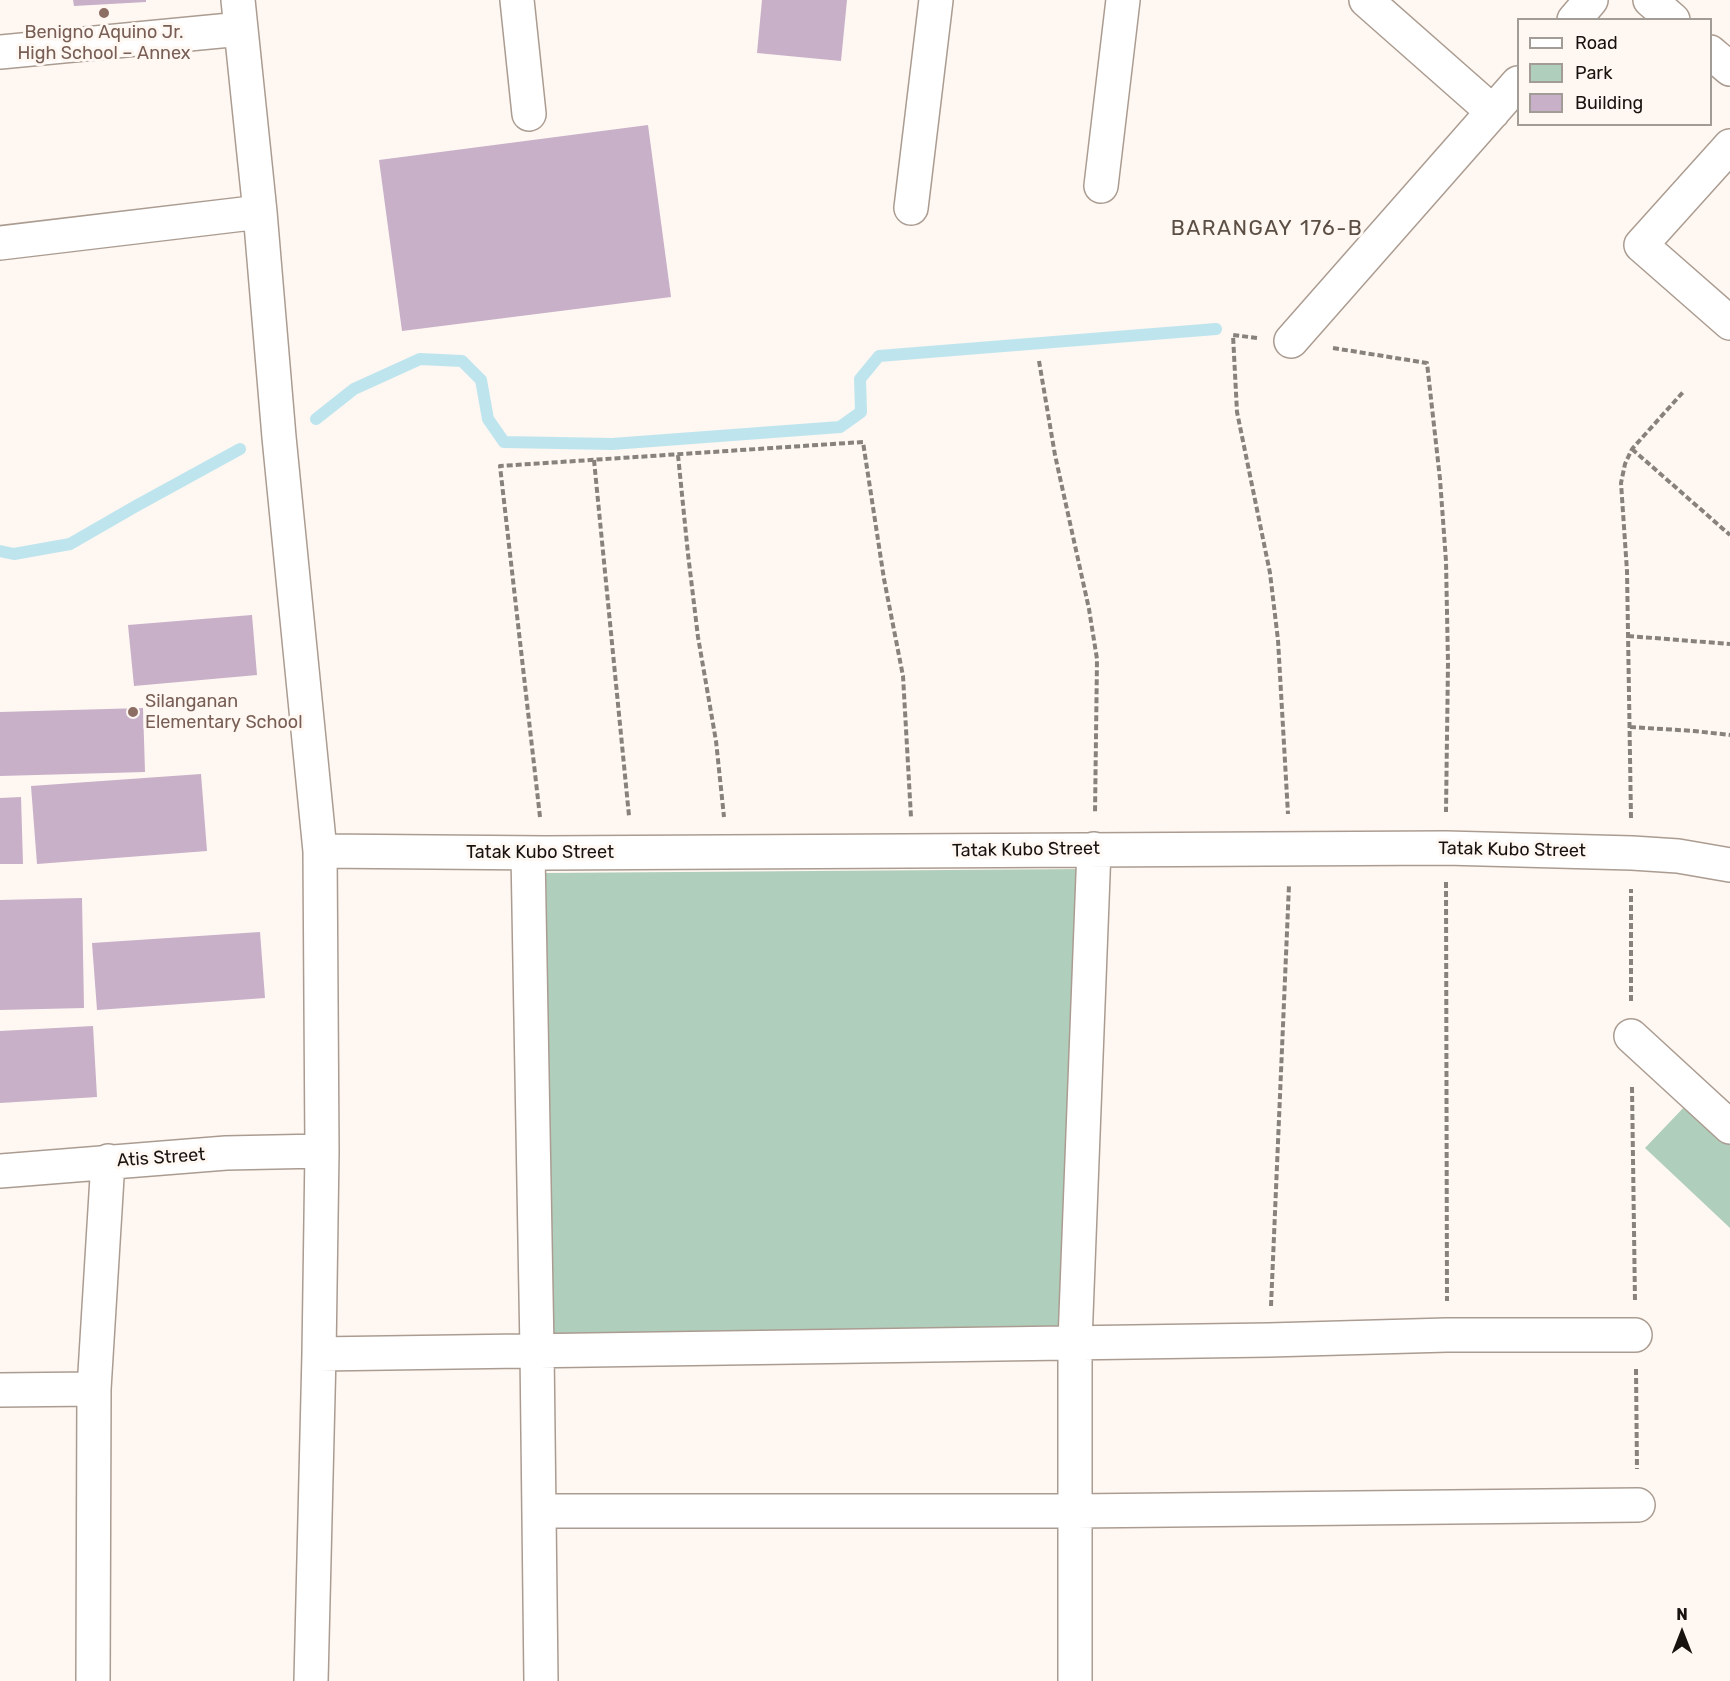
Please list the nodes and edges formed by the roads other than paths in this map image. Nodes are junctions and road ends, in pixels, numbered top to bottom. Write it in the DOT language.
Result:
graph roads {
  1 [pos="517,0"];
  2 [pos="936,0"];
  3 [pos="1123,0"];
  4 [pos="1366,0"];
  5 [pos="1591,0"];
  6 [pos="1650,0"];
  7 [pos="240,15"];
  8 [pos="1576,18"];
  9 [pos="1671,18"];
  10 [pos="0,51"];
  11 [pos="1712,54"];
  12 [pos="1730,69"];
  13 [pos="1517,83"];
  14 [pos="1493,112"];
  15 [pos="529,114"];
  16 [pos="1730,146"];
  17 [pos="1101,186"];
  18 [pos="910,208"];
  19 [pos="260,212"];
  20 [pos="0,243"];
  21 [pos="1730,323"];
  22 [pos="1291,341"];
  23 [pos="1094,849"];
  24 [pos="320,851"];
  25 [pos="536,853"];
  26 [pos="1730,865"];
  27 [pos="1631,1036"];
  28 [pos="1730,1127"];
  29 [pos="322,1151"];
  30 [pos="108,1161"];
  31 [pos="0,1171"];
  32 [pos="1635,1335"];
  33 [pos="1075,1341"];
  34 [pos="537,1350"];
  35 [pos="319,1354"];
  36 [pos="94,1389"];
  37 [pos="0,1390"];
  38 [pos="1638,1504"];
  39 [pos="539,1511"];
  40 [pos="1076,1511"];
  41 [pos="93,1681"];
  42 [pos="311,1681"];
  43 [pos="541,1681"];
  44 [pos="1075,1681"];
  1 -- 15 [label="street"];
  2 -- 18 [label="street"];
  3 -- 17 [label="street"];
  4 -- 14 [label="street"];
  5 -- 8 [label="street"];
  6 -- 9 [label="street"];
  7 -- 10 [label="street"];
  7 -- 19 [label="street"];
  11 -- 12 [label="street"];
  13 -- 14 [label="street"];
  14 -- 22 [label="street"];
  16 -- 21 [label="street"];
  19 -- 20 [label="street"];
  19 -- 24 [label="street"];
  23 -- 25 [label="street, Tatak Kubo Street"];
  23 -- 26 [label="street, Tatak Kubo Street"];
  23 -- 33 [label="street"];
  24 -- 25 [label="street, Tatak Kubo Street"];
  24 -- 29 [label="street"];
  25 -- 34 [label="street"];
  27 -- 28 [label="street"];
  29 -- 30 [label="street, Atis Street"];
  29 -- 35 [label="street"];
  30 -- 31 [label="street, Atis Street"];
  30 -- 36 [label="street"];
  32 -- 33 [label="street"];
  33 -- 34 [label="street"];
  33 -- 40 [label="street"];
  34 -- 35 [label="street"];
  34 -- 39 [label="street"];
  35 -- 42 [label="street"];
  36 -- 37 [label="street"];
  36 -- 41 [label="street"];
  38 -- 40 [label="street"];
  39 -- 40 [label="street"];
  39 -- 43 [label="street"];
  40 -- 44 [label="street"];
}
